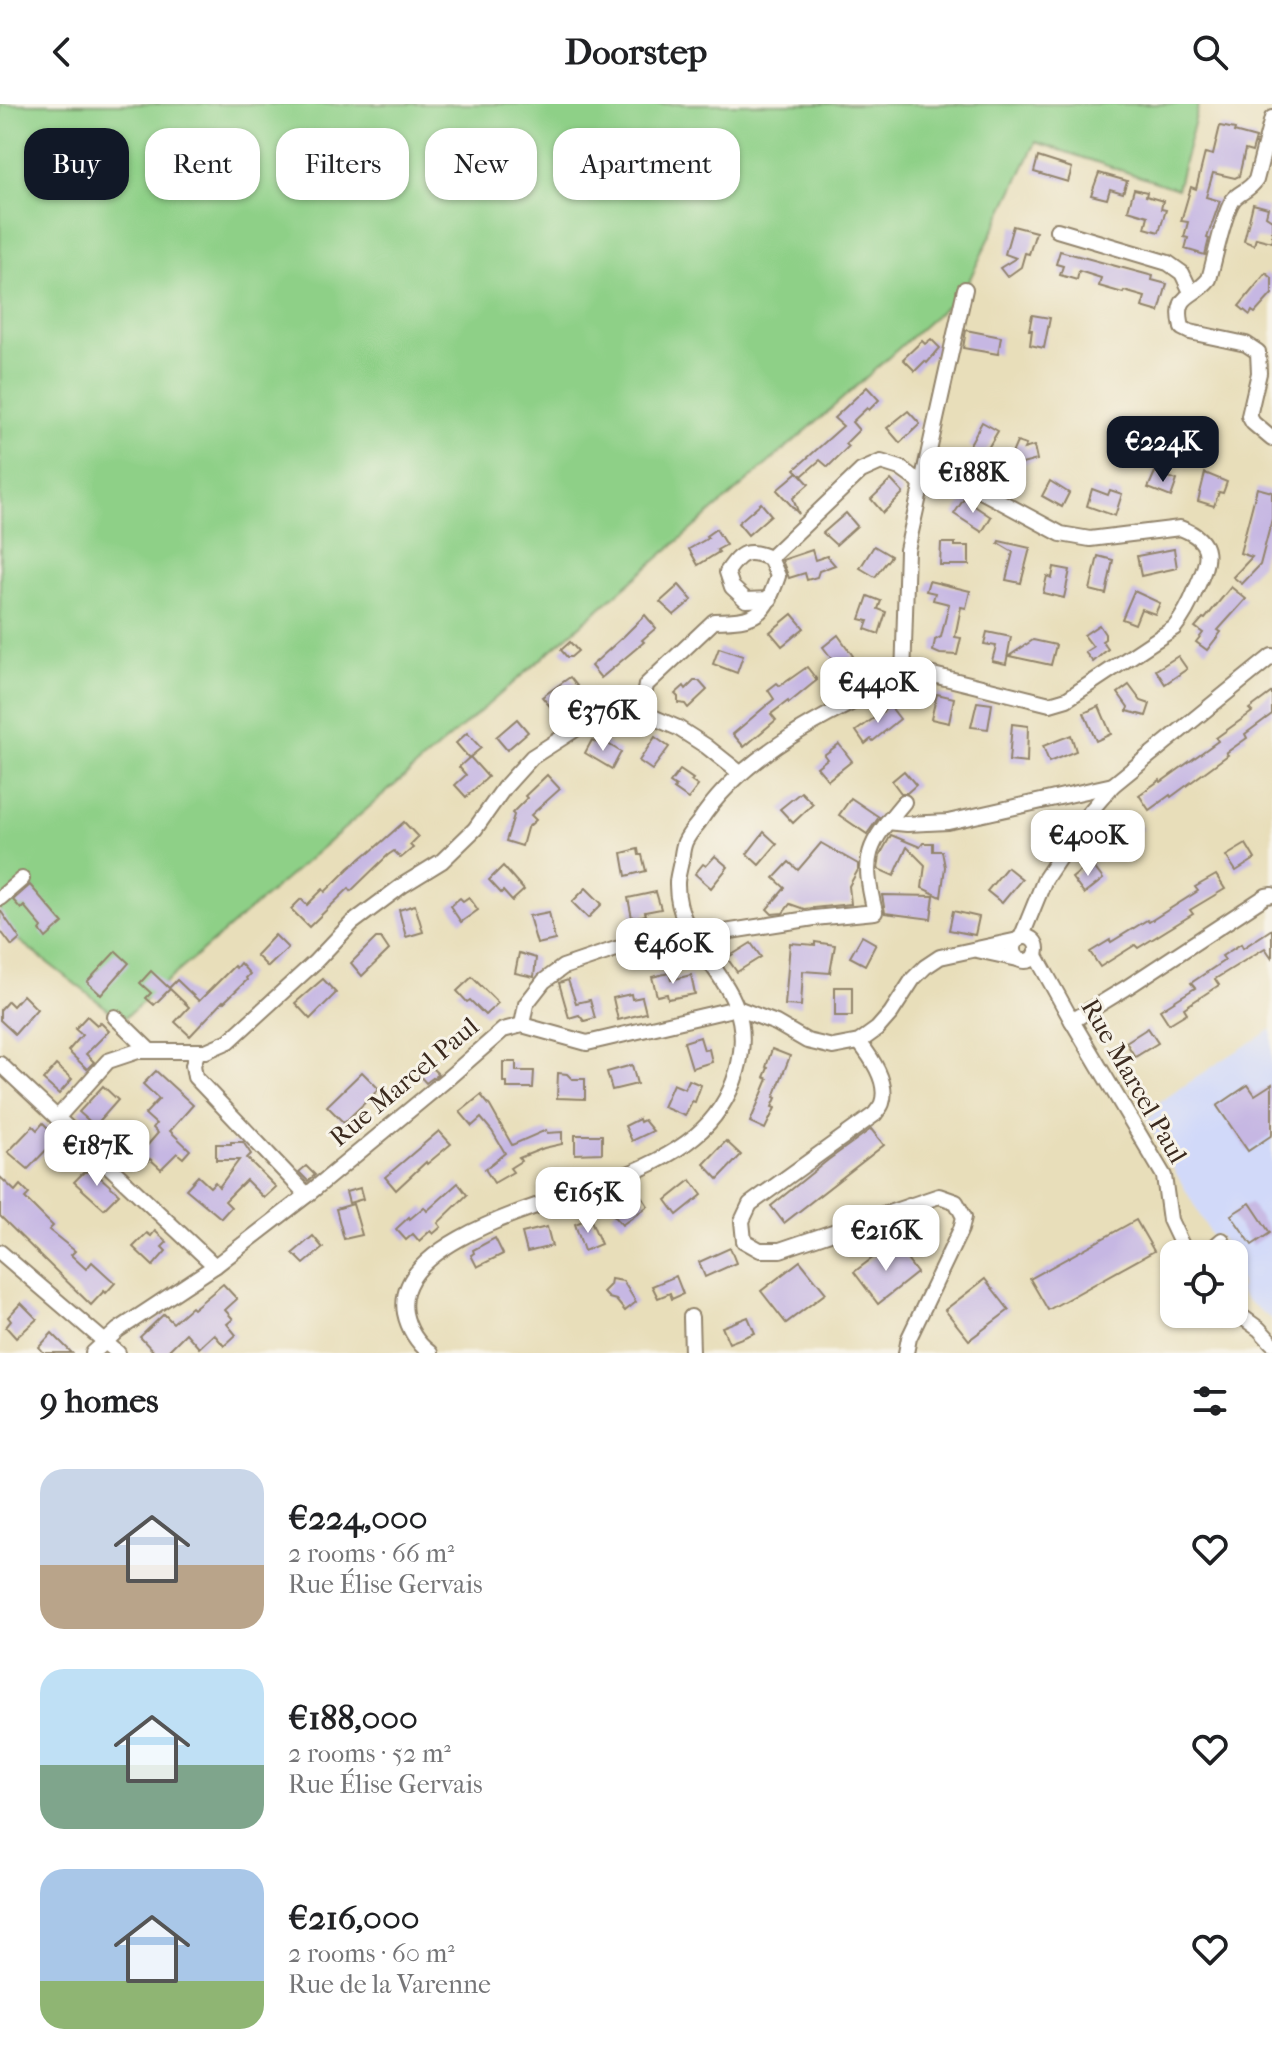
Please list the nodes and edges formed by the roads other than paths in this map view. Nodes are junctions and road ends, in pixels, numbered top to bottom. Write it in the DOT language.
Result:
graph roads {
  1 [pos="1272,118"];
  2 [pos="1057,230"];
  3 [pos="965,289"];
  4 [pos="1191,292"];
  5 [pos="1272,439"];
  6 [pos="927,462"];
  7 [pos="922,484"];
  8 [pos="770,558"];
  9 [pos="770,599"];
  10 [pos="1272,656"];
  11 [pos="903,678"];
  12 [pos="641,712"];
  13 [pos="740,773"];
  14 [pos="1113,785"];
  15 [pos="904,802"];
  16 [pos="887,822"];
  17 [pos="22,879"];
  18 [pos="1272,895"];
  19 [pos="0,898"];
  20 [pos="693,937"];
  21 [pos="1025,949"];
  22 [pos="737,1008"];
  23 [pos="115,1017"];
  24 [pos="1072,1021"];
  25 [pos="522,1025"];
  26 [pos="859,1042"];
  27 [pos="150,1051"];
  28 [pos="198,1051"];
  29 [pos="0,1064"];
  30 [pos="57,1118"];
  31 [pos="307,1195"];
  32 [pos="1179,1240"];
  33 [pos="0,1252"];
  34 [pos="215,1266"];
  35 [pos="691,1317"];
  36 [pos="1248,1320"];
  37 [pos="1265,1331"];
  38 [pos="104,1342"];
  39 [pos="1272,1343"];
  40 [pos="425,1351"];
  41 [pos="93,1353"];
  42 [pos="118,1353"];
  43 [pos="692,1353"];
  44 [pos="906,1353"];
  1 -- 4 [label="street"];
  2 -- 4 [label="street"];
  3 -- 6 [label="street"];
  4 -- 5 [label="street"];
  6 -- 7 [label="street"];
  6 -- 11 [label="street"];
  7 -- 8 [label="street"];
  7 -- 11 [label="street"];
  8 -- 9 [label="street"];
  8 -- 9 [label="street"];
  9 -- 12 [label="street"];
  10 -- 14 [label="street"];
  11 -- 13 [label="street"];
  12 -- 13 [label="street"];
  12 -- 28 [label="street"];
  13 -- 20 [label="street"];
  14 -- 16 [label="street"];
  14 -- 21 [label="street"];
  15 -- 16 [label="street"];
  16 -- 20 [label="street"];
  17 -- 19 [label="street"];
  18 -- 24 [label="street"];
  20 -- 22 [label="street"];
  20 -- 25 [label="street"];
  21 -- 24 [label="street, Rue Marcel Paul"];
  21 -- 26 [label="street, Rue Marcel Paul"];
  22 -- 25 [label="street, Rue Marcel Paul"];
  22 -- 26 [label="street"];
  22 -- 40 [label="street"];
  23 -- 27 [label="street"];
  24 -- 32 [label="street, Rue Marcel Paul"];
  25 -- 31 [label="street, Rue Marcel Paul"];
  26 -- 44 [label="street"];
  27 -- 28 [label="street"];
  27 -- 30 [label="street"];
  28 -- 31 [label="street"];
  29 -- 30 [label="street"];
  30 -- 34 [label="street"];
  31 -- 34 [label="street, Rue Marcel Paul"];
  33 -- 38 [label="street"];
  34 -- 38 [label="street, Rue Marcel Paul"];
  35 -- 43 [label="street"];
  36 -- 37 [label="street"];
  37 -- 39 [label="street"];
  38 -- 41 [label="street, Rue Marcel Paul"];
  38 -- 42 [label="street"];
}
